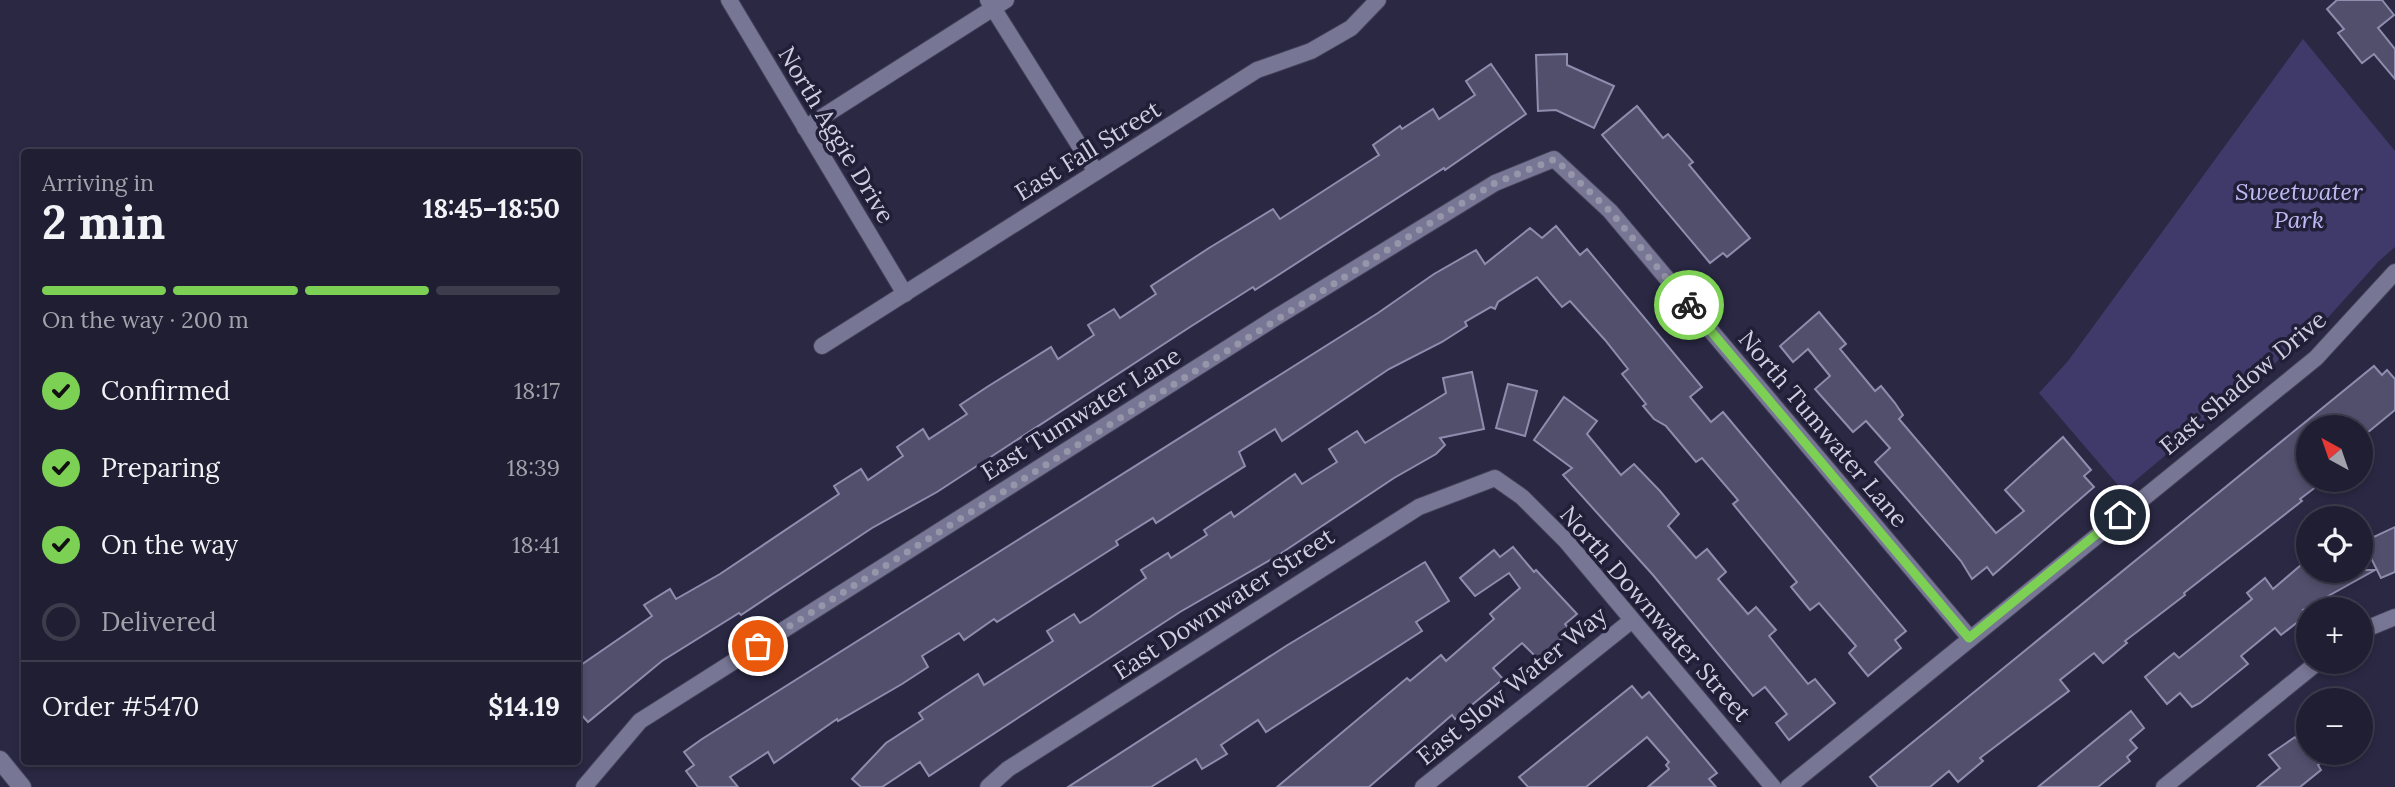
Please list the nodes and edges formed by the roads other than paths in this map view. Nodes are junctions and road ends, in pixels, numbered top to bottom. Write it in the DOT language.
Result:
graph roads {
  1 [pos="729,0"];
  2 [pos="1378,0"];
  3 [pos="996,3"];
  4 [pos="805,128"];
  5 [pos="1555,159"];
  6 [pos="1096,172"];
  7 [pos="2395,272"];
  8 [pos="905,294"];
  9 [pos="822,346"];
  10 [pos="1495,478"];
  11 [pos="2395,617"];
  12 [pos="1631,621"];
  13 [pos="2373,626"];
  14 [pos="1969,638"];
  15 [pos="2303,674"];
  16 [pos="0,760"];
  17 [pos="22,787"];
  18 [pos="584,787"];
  19 [pos="988,787"];
  20 [pos="1423,787"];
  21 [pos="1773,787"];
  22 [pos="1788,787"];
  23 [pos="2164,787"];
  1 -- 4 [label="street, North Aggie Drive"];
  2 -- 6 [label="street, East Fall Street"];
  3 -- 4 [label="street"];
  3 -- 6 [label="street"];
  4 -- 8 [label="street, North Aggie Drive"];
  5 -- 14 [label="street, North Tumwater Lane"];
  5 -- 18 [label="street, East Tumwater Lane"];
  6 -- 8 [label="street, East Fall Street"];
  7 -- 14 [label="street, East Shadow Drive"];
  8 -- 9 [label="street, East Fall Street"];
  10 -- 12 [label="street, North Downwater Street"];
  10 -- 19 [label="street, East Downwater Street"];
  11 -- 13 [label="street"];
  12 -- 20 [label="street, East Slow Water Way"];
  12 -- 21 [label="street, North Downwater Street"];
  14 -- 22 [label="street, East Shadow Drive"];
  15 -- 23 [label="street"];
  16 -- 17 [label="main road"];
}
